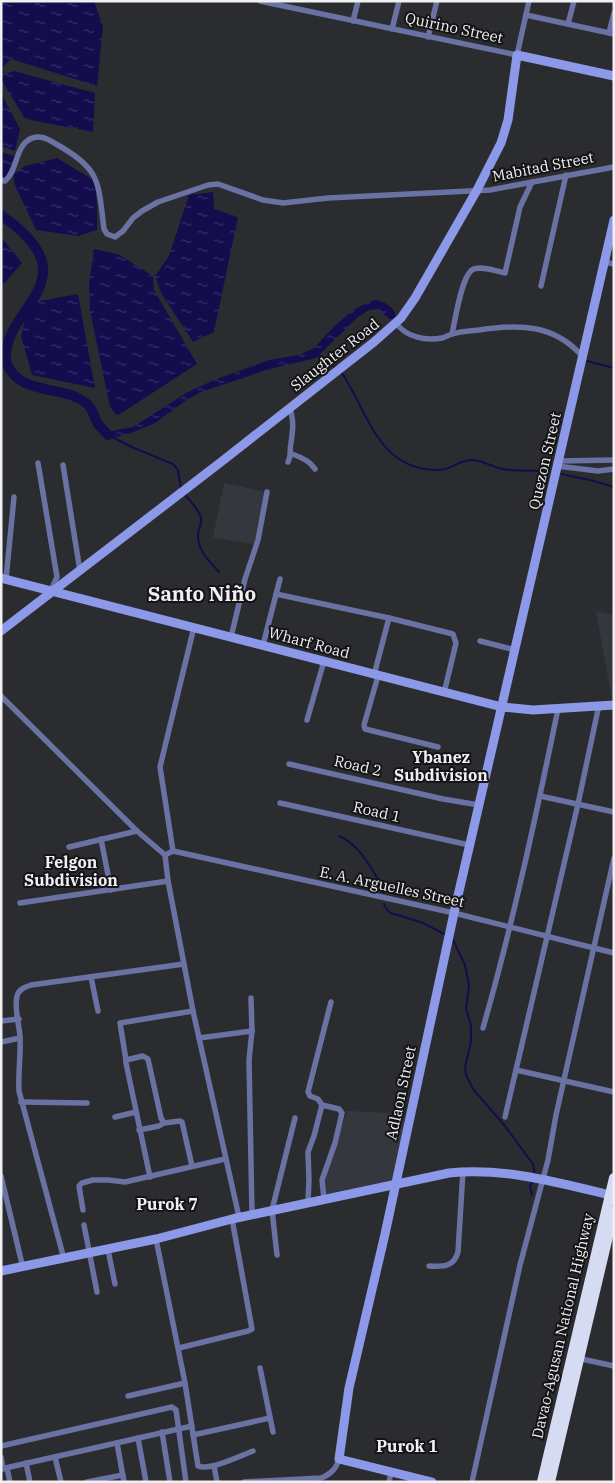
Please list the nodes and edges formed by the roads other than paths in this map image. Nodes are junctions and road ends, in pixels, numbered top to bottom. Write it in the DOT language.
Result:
graph roads {
  1 [pos="260,1"];
  2 [pos="358,1"];
  3 [pos="399,1"];
  4 [pos="437,1"];
  5 [pos="529,1"];
  6 [pos="574,1"];
  7 [pos="614,13"];
  8 [pos="526,16"];
  9 [pos="353,21"];
  10 [pos="568,24"];
  11 [pos="392,29"];
  12 [pos="612,33"];
  13 [pos="428,36"];
  14 [pos="517,55"];
  15 [pos="614,76"];
  16 [pos="614,167"];
  17 [pos="566,175"];
  18 [pos="1,180"];
  19 [pos="532,182"];
  20 [pos="477,190"];
  21 [pos="614,220"];
  22 [pos="604,262"];
  23 [pos="614,264"];
  24 [pos="541,286"];
  25 [pos="396,323"];
  26 [pos="452,334"];
  27 [pos="582,356"];
  28 [pos="290,408"];
  29 [pos="292,454"];
  30 [pos="614,460"];
  31 [pos="288,462"];
  32 [pos="38,463"];
  33 [pos="558,463"];
  34 [pos="63,464"];
  35 [pos="315,469"];
  36 [pos="614,469"];
  37 [pos="267,492"];
  38 [pos="14,497"];
  39 [pos="80,572"];
  40 [pos="4,578"];
  41 [pos="280,579"];
  42 [pos="54,590"];
  43 [pos="276,594"];
  44 [pos="389,618"];
  45 [pos="194,627"];
  46 [pos="1,631"];
  47 [pos="232,637"];
  48 [pos="480,641"];
  49 [pos="263,645"];
  50 [pos="515,650"];
  51 [pos="324,662"];
  52 [pos="376,675"];
  53 [pos="444,693"];
  54 [pos="1,696"];
  55 [pos="599,705"];
  56 [pos="614,705"];
  57 [pos="502,707"];
  58 [pos="558,709"];
  59 [pos="308,720"];
  60 [pos="438,747"];
  61 [pos="289,764"];
  62 [pos="540,796"];
  63 [pos="280,803"];
  64 [pos="578,804"];
  65 [pos="479,805"];
  66 [pos="614,812"];
  67 [pos="137,831"];
  68 [pos="101,840"];
  69 [pos="469,845"];
  70 [pos="69,846"];
  71 [pos="173,851"];
  72 [pos="165,855"];
  73 [pos="614,858"];
  74 [pos="168,882"];
  75 [pos="111,890"];
  76 [pos="20,903"];
  77 [pos="454,913"];
  78 [pos="510,926"];
  79 [pos="547,937"];
  80 [pos="593,948"];
  81 [pos="614,953"];
  82 [pos="184,964"];
  83 [pos="91,977"];
  84 [pos="251,998"];
  85 [pos="332,1002"];
  86 [pos="98,1011"];
  87 [pos="193,1011"];
  88 [pos="19,1019"];
  89 [pos="1,1021"];
  90 [pos="484,1028"];
  91 [pos="252,1031"];
  92 [pos="20,1038"];
  93 [pos="199,1038"];
  94 [pos="1,1042"];
  95 [pos="126,1060"];
  96 [pos="516,1070"];
  97 [pos="564,1081"];
  98 [pos="614,1092"];
  99 [pos="21,1102"];
  100 [pos="87,1103"];
  101 [pos="322,1104"];
  102 [pos="136,1112"];
  103 [pos="115,1117"];
  104 [pos="505,1117"];
  105 [pos="295,1118"];
  106 [pos="164,1123"];
  107 [pos="139,1130"];
  108 [pos="225,1159"];
  109 [pos="192,1166"];
  110 [pos="463,1171"];
  111 [pos="1,1176"];
  112 [pos="150,1176"];
  113 [pos="614,1178"];
  114 [pos="542,1179"];
  115 [pos="395,1183"];
  116 [pos="612,1195"];
  117 [pos="324,1199"];
  118 [pos="308,1202"];
  119 [pos="82,1210"];
  120 [pos="272,1210"];
  121 [pos="614,1211"];
  122 [pos="252,1214"];
  123 [pos="236,1218"];
  124 [pos="84,1225"];
  125 [pos="156,1239"];
  126 [pos="108,1250"];
  127 [pos="91,1254"];
  128 [pos="277,1255"];
  129 [pos="64,1259"];
  130 [pos="429,1266"];
  131 [pos="23,1268"];
  132 [pos="596,1268"];
  133 [pos="1,1271"];
  134 [pos="115,1284"];
  135 [pos="97,1292"];
  136 [pos="179,1348"];
  137 [pos="576,1358"];
  138 [pos="614,1366"];
  139 [pos="260,1368"];
  140 [pos="186,1383"];
  141 [pos="128,1396"];
  142 [pos="270,1418"];
  143 [pos="192,1426"];
  144 [pos="179,1428"];
  145 [pos="162,1432"];
  146 [pos="273,1432"];
  147 [pos="193,1435"];
  148 [pos="138,1438"];
  149 [pos="117,1442"];
  150 [pos="1,1446"];
  151 [pos="253,1451"];
  152 [pos="553,1452"];
  153 [pos="55,1457"];
  154 [pos="1,1458"];
  155 [pos="338,1458"];
  156 [pos="26,1463"];
  157 [pos="214,1466"];
  158 [pos="4,1468"];
  159 [pos="391,1472"];
  160 [pos="124,1478"];
  161 [pos="104,1480"];
  162 [pos="321,1480"];
  163 [pos="256,1481"];
  164 [pos="10,1482"];
  165 [pos="30,1482"];
  166 [pos="61,1482"];
  167 [pos="87,1482"];
  168 [pos="146,1482"];
  169 [pos="170,1482"];
  170 [pos="186,1482"];
  171 [pos="217,1482"];
  172 [pos="244,1482"];
  173 [pos="389,1482"];
  174 [pos="432,1482"];
  175 [pos="472,1482"];
  176 [pos="542,1482"];
  177 [pos="550,1482"];
  1 -- 9 [label="street, Quirino Street"];
  2 -- 9 [label="street"];
  3 -- 11 [label="street"];
  4 -- 13 [label="street"];
  5 -- 8 [label="street"];
  6 -- 10 [label="street"];
  7 -- 12 [label="street"];
  8 -- 10 [label="street"];
  8 -- 14 [label="street"];
  9 -- 11 [label="street, Quirino Street"];
  10 -- 12 [label="street"];
  11 -- 13 [label="street, Quirino Street"];
  13 -- 14 [label="street, Quirino Street"];
  14 -- 15 [label="street, Quirino Street"];
  14 -- 20 [label="street, Slaughter Road"];
  16 -- 17 [label="street, Mabitad Street"];
  17 -- 19 [label="street, Mabitad Street"];
  17 -- 24 [label="street"];
  18 -- 20 [label="street, Mabitad Street"];
  19 -- 20 [label="street, Mabitad Street"];
  19 -- 26 [label="street"];
  20 -- 25 [label="street, Slaughter Road"];
  21 -- 22 [label="street, Quezon Street"];
  22 -- 23 [label="street"];
  22 -- 27 [label="street, Quezon Street"];
  25 -- 26 [label="street"];
  25 -- 28 [label="street, Slaughter Road"];
  26 -- 27 [label="street"];
  27 -- 33 [label="street, Quezon Street"];
  28 -- 29 [label="street"];
  28 -- 39 [label="street, Slaughter Road"];
  29 -- 31 [label="street"];
  29 -- 35 [label="street"];
  30 -- 33 [label="street"];
  32 -- 42 [label="street"];
  33 -- 36 [label="street"];
  33 -- 50 [label="street, Quezon Street"];
  34 -- 39 [label="street"];
  37 -- 47 [label="street"];
  38 -- 40 [label="street"];
  39 -- 42 [label="street, Slaughter Road"];
  40 -- 42 [label="street, Wharf Road"];
  41 -- 43 [label="street"];
  42 -- 45 [label="street, Wharf Road"];
  42 -- 46 [label="street, Slaughter Road"];
  43 -- 44 [label="street"];
  43 -- 49 [label="street"];
  44 -- 52 [label="street"];
  44 -- 53 [label="street"];
  45 -- 47 [label="street, Wharf Road"];
  45 -- 71 [label="street"];
  47 -- 49 [label="street, Wharf Road"];
  48 -- 50 [label="street"];
  49 -- 51 [label="street, Wharf Road"];
  50 -- 57 [label="street, Quezon Street"];
  51 -- 52 [label="street, Wharf Road"];
  51 -- 59 [label="street"];
  52 -- 53 [label="street, Wharf Road"];
  52 -- 60 [label="street"];
  53 -- 57 [label="street, Wharf Road"];
  54 -- 67 [label="street"];
  55 -- 56 [label="street, Wharf Road"];
  55 -- 58 [label="street, Wharf Road"];
  55 -- 64 [label="street"];
  57 -- 58 [label="street, Wharf Road"];
  57 -- 65 [label="street, Adlaon Street"];
  58 -- 62 [label="street"];
  61 -- 65 [label="street, Road 2"];
  62 -- 64 [label="street"];
  62 -- 78 [label="street"];
  63 -- 69 [label="street, Road 1"];
  64 -- 66 [label="street"];
  64 -- 79 [label="street"];
  65 -- 69 [label="street, Adlaon Street"];
  67 -- 68 [label="street"];
  67 -- 72 [label="street"];
  68 -- 70 [label="street"];
  68 -- 75 [label="street"];
  69 -- 77 [label="street, Adlaon Street"];
  71 -- 72 [label="street"];
  71 -- 77 [label="street, E. A. Arguelles Street"];
  72 -- 74 [label="street"];
  73 -- 80 [label="street"];
  74 -- 75 [label="street"];
  74 -- 82 [label="street"];
  75 -- 76 [label="street"];
  77 -- 78 [label="street, E. A. Arguelles Street"];
  77 -- 115 [label="street, Adlaon Street"];
  78 -- 79 [label="street, E. A. Arguelles Street"];
  78 -- 90 [label="street"];
  79 -- 80 [label="street, E. A. Arguelles Street"];
  79 -- 96 [label="street"];
  80 -- 81 [label="street, E. A. Arguelles Street"];
  80 -- 97 [label="street"];
  82 -- 83 [label="street"];
  82 -- 87 [label="street"];
  83 -- 86 [label="street"];
  83 -- 88 [label="street"];
  84 -- 91 [label="street"];
  85 -- 101 [label="street"];
  87 -- 93 [label="street"];
  87 -- 95 [label="street"];
  88 -- 89 [label="street"];
  88 -- 92 [label="street"];
  91 -- 93 [label="street"];
  91 -- 122 [label="street"];
  92 -- 94 [label="street"];
  92 -- 99 [label="street"];
  93 -- 108 [label="street"];
  95 -- 102 [label="street"];
  95 -- 106 [label="street"];
  96 -- 97 [label="street"];
  96 -- 104 [label="street"];
  97 -- 98 [label="street"];
  97 -- 114 [label="street"];
  99 -- 100 [label="street"];
  99 -- 129 [label="street"];
  101 -- 117 [label="street"];
  101 -- 118 [label="street"];
  102 -- 103 [label="street"];
  102 -- 107 [label="street"];
  105 -- 120 [label="street"];
  106 -- 107 [label="street"];
  106 -- 109 [label="street"];
  107 -- 112 [label="street"];
  108 -- 109 [label="street"];
  108 -- 123 [label="street"];
  109 -- 112 [label="street"];
  110 -- 114 [label="street"];
  110 -- 115 [label="street"];
  110 -- 130 [label="street"];
  111 -- 131 [label="street"];
  112 -- 119 [label="street"];
  113 -- 116 [label="highway, Davao-Agusan National Highway"];
  114 -- 116 [label="street"];
  114 -- 175 [label="street"];
  115 -- 117 [label="street"];
  115 -- 155 [label="street, Adlaon Street"];
  116 -- 132 [label="highway, Davao-Agusan National Highway"];
  117 -- 118 [label="street"];
  118 -- 120 [label="street"];
  120 -- 122 [label="street"];
  120 -- 128 [label="street"];
  121 -- 132 [label="highway, Davao-Agusan National Highway"];
  122 -- 123 [label="street"];
  123 -- 125 [label="street"];
  123 -- 136 [label="street"];
  124 -- 127 [label="street"];
  125 -- 126 [label="street"];
  125 -- 136 [label="street"];
  126 -- 127 [label="street"];
  126 -- 134 [label="street"];
  127 -- 129 [label="street"];
  127 -- 135 [label="street"];
  129 -- 131 [label="street"];
  131 -- 133 [label="street"];
  132 -- 137 [label="highway, Davao-Agusan National Highway"];
  136 -- 140 [label="street"];
  137 -- 138 [label="street"];
  137 -- 152 [label="highway, Davao-Agusan National Highway"];
  139 -- 142 [label="street"];
  140 -- 141 [label="street"];
  140 -- 143 [label="street"];
  142 -- 146 [label="street"];
  142 -- 147 [label="street"];
  143 -- 144 [label="street"];
  143 -- 147 [label="street"];
  144 -- 145 [label="street"];
  144 -- 150 [label="street"];
  144 -- 170 [label="street"];
  145 -- 148 [label="street"];
  145 -- 169 [label="street"];
  147 -- 157 [label="street"];
  148 -- 149 [label="street"];
  148 -- 168 [label="street"];
  149 -- 153 [label="street"];
  149 -- 160 [label="street"];
  151 -- 157 [label="street"];
  152 -- 176 [label="highway, Davao-Agusan National Highway"];
  152 -- 177 [label="highway, Davao-Agusan National Highway"];
  153 -- 156 [label="street"];
  153 -- 166 [label="street"];
  154 -- 158 [label="street"];
  155 -- 159 [label="street"];
  155 -- 162 [label="street, Adlaon Street"];
  156 -- 158 [label="street"];
  156 -- 165 [label="street"];
  157 -- 171 [label="street"];
  158 -- 164 [label="street"];
  159 -- 173 [label="street"];
  159 -- 174 [label="street"];
  160 -- 161 [label="street"];
  161 -- 167 [label="street"];
  162 -- 163 [label="street"];
  163 -- 172 [label="street"];
}
